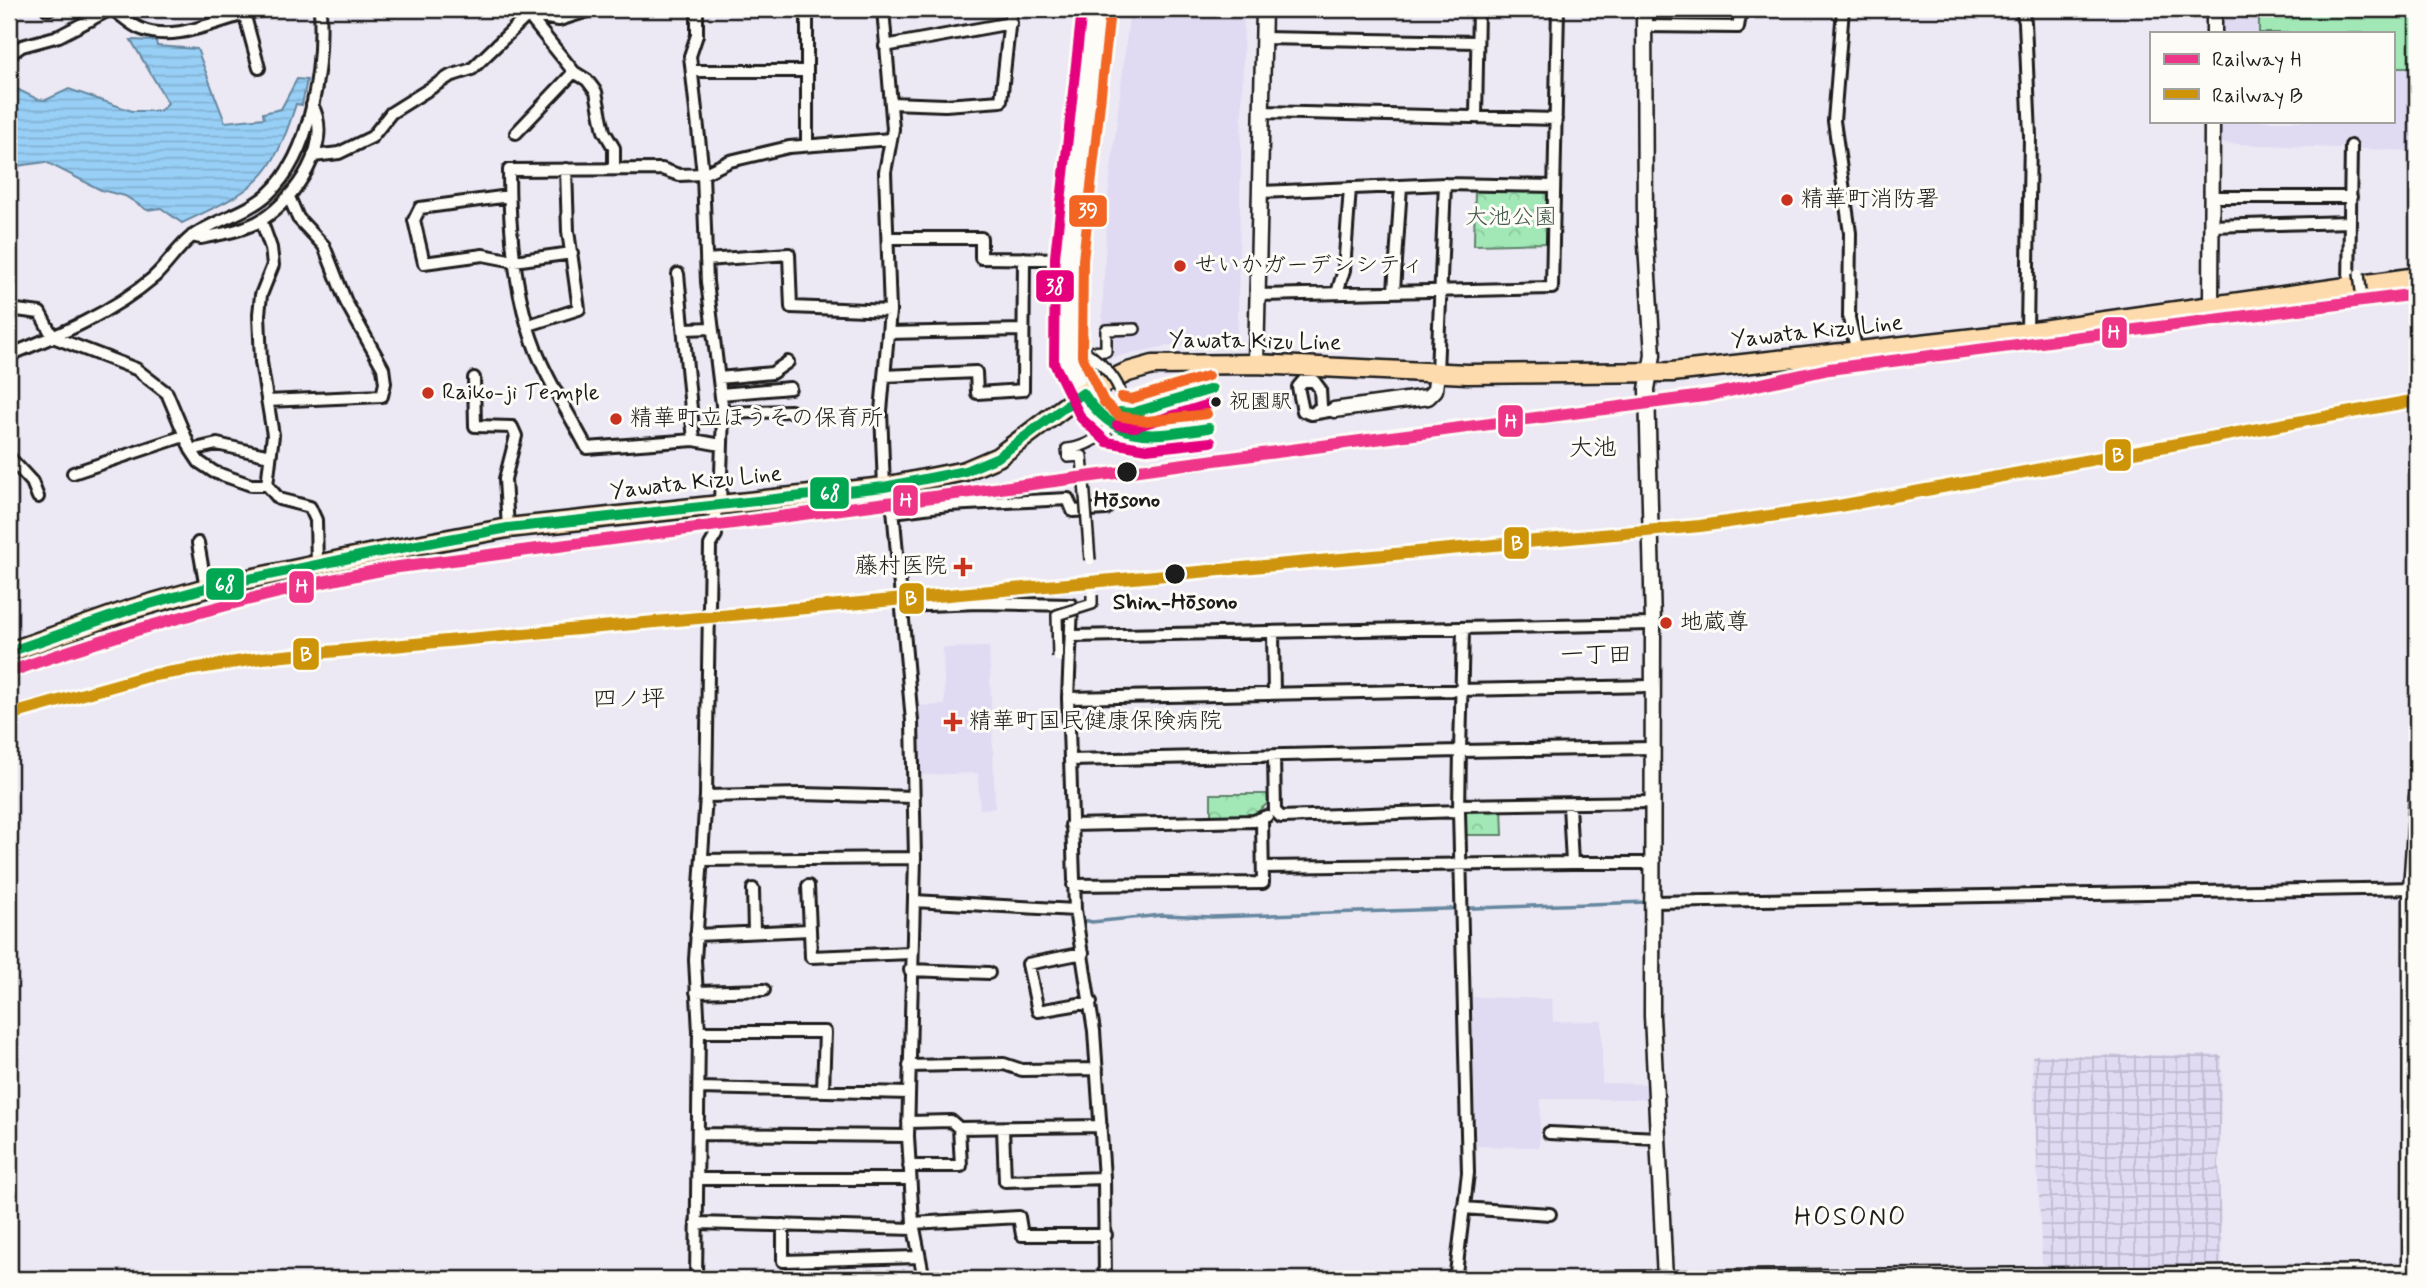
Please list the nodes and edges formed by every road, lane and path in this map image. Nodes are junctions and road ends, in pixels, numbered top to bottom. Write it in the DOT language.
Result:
graph roads {
  1 [pos="81,9"];
  2 [pos="111,9"];
  3 [pos="268,9"];
  4 [pos="320,9"];
  5 [pos="594,9"];
  6 [pos="697,9"];
  7 [pos="807,9"];
  8 [pos="883,9"];
  9 [pos="1011,9"];
  10 [pos="1096,9"];
  11 [pos="1264,9"];
  12 [pos="1478,9"];
  13 [pos="1559,9"];
  14 [pos="1644,9"];
  15 [pos="1741,9"];
  16 [pos="1843,9"];
  17 [pos="2021,9"];
  18 [pos="2214,9"];
  19 [pos="243,10"];
  20 [pos="523,12"];
  21 [pos="91,19"];
  22 [pos="1010,23"];
  23 [pos="1644,26"];
  24 [pos="2214,32"];
  25 [pos="1263,38"];
  26 [pos="1477,42"];
  27 [pos="885,46"];
  28 [pos="9,55"];
  29 [pos="259,68"];
  30 [pos="692,71"];
  31 [pos="807,71"];
  32 [pos="574,72"];
  33 [pos="891,103"];
  34 [pos="312,105"];
  35 [pos="1262,112"];
  36 [pos="1476,117"];
  37 [pos="1556,119"];
  38 [pos="2212,122"];
  39 [pos="516,133"];
  40 [pos="891,139"];
  41 [pos="807,144"];
  42 [pos="2351,146"];
  43 [pos="313,156"];
  44 [pos="614,168"];
  45 [pos="566,169"];
  46 [pos="703,174"];
  47 [pos="1445,184"];
  48 [pos="1401,186"];
  49 [pos="1555,186"];
  50 [pos="1350,188"];
  51 [pos="1260,192"];
  52 [pos="509,196"];
  53 [pos="289,197"];
  54 [pos="2211,197"];
  55 [pos="2351,197"];
  56 [pos="261,220"];
  57 [pos="2350,222"];
  58 [pos="2210,226"];
  59 [pos="192,236"];
  60 [pos="890,238"];
  61 [pos="572,253"];
  62 [pos="1024,258"];
  63 [pos="1069,259"];
  64 [pos="706,260"];
  65 [pos="514,261"];
  66 [pos="678,274"];
  67 [pos="2417,277"];
  68 [pos="2356,284"];
  69 [pos="1440,290"];
  70 [pos="1394,291"];
  71 [pos="1337,293"];
  72 [pos="1257,295"];
  73 [pos="2211,306"];
  74 [pos="9,309"];
  75 [pos="890,311"];
  76 [pos="529,326"];
  77 [pos="712,328"];
  78 [pos="685,329"];
  79 [pos="1021,330"];
  80 [pos="1135,330"];
  81 [pos="2027,332"];
  82 [pos="888,334"];
  83 [pos="53,337"];
  84 [pos="1857,352"];
  85 [pos="9,355"];
  86 [pos="788,362"];
  87 [pos="1256,364"];
  88 [pos="1437,372"];
  89 [pos="1652,372"];
  90 [pos="884,376"];
  91 [pos="474,378"];
  92 [pos="719,378"];
  93 [pos="790,388"];
  94 [pos="1083,393"];
  95 [pos="721,394"];
  96 [pos="267,401"];
  97 [pos="1328,405"];
  98 [pos="792,411"];
  99 [pos="723,413"];
  100 [pos="184,436"];
  101 [pos="694,440"];
  102 [pos="721,445"];
  103 [pos="191,450"];
  104 [pos="270,456"];
  105 [pos="9,457"];
  106 [pos="73,473"];
  107 [pos="267,485"];
  108 [pos="887,486"];
  109 [pos="38,497"];
  110 [pos="717,504"];
  111 [pos="1106,509"];
  112 [pos="893,512"];
  113 [pos="508,528"];
  114 [pos="198,543"];
  115 [pos="1090,561"];
  116 [pos="317,565"];
  117 [pos="206,588"];
  118 [pos="1092,595"];
  119 [pos="901,606"];
  120 [pos="1653,624"];
  121 [pos="1463,629"];
  122 [pos="1273,633"];
  123 [pos="1073,634"];
  124 [pos="9,652"];
  125 [pos="1058,657"];
  126 [pos="1653,686"];
  127 [pos="1460,690"];
  128 [pos="1274,694"];
  129 [pos="1068,698"];
  130 [pos="1653,748"];
  131 [pos="1460,751"];
  132 [pos="1274,756"];
  133 [pos="1070,760"];
  134 [pos="706,796"];
  135 [pos="914,797"];
  136 [pos="2417,797"];
  137 [pos="1653,802"];
  138 [pos="1569,804"];
  139 [pos="1459,808"];
  140 [pos="1275,811"];
  141 [pos="1262,820"];
  142 [pos="1071,825"];
  143 [pos="915,858"];
  144 [pos="702,860"];
  145 [pos="1572,863"];
  146 [pos="1653,863"];
  147 [pos="1460,866"];
  148 [pos="1263,867"];
  149 [pos="808,886"];
  150 [pos="1073,886"];
  151 [pos="753,889"];
  152 [pos="2414,889"];
  153 [pos="914,901"];
  154 [pos="1654,902"];
  155 [pos="1075,910"];
  156 [pos="810,930"];
  157 [pos="754,932"];
  158 [pos="696,935"];
  159 [pos="911,953"];
  160 [pos="1083,953"];
  161 [pos="910,970"];
  162 [pos="989,973"];
  163 [pos="764,990"];
  164 [pos="696,992"];
  165 [pos="1091,1002"];
  166 [pos="699,1032"];
  167 [pos="909,1066"];
  168 [pos="1097,1069"];
  169 [pos="699,1088"];
  170 [pos="823,1090"];
  171 [pos="909,1093"];
  172 [pos="908,1122"];
  173 [pos="1101,1126"];
  174 [pos="959,1128"];
  175 [pos="1003,1128"];
  176 [pos="1549,1133"];
  177 [pos="699,1134"];
  178 [pos="908,1136"];
  179 [pos="1658,1138"];
  180 [pos="909,1166"];
  181 [pos="1104,1178"];
  182 [pos="698,1179"];
  183 [pos="910,1179"];
  184 [pos="1463,1208"];
  185 [pos="1550,1214"];
  186 [pos="696,1223"];
  187 [pos="783,1225"];
  188 [pos="914,1226"];
  189 [pos="1107,1235"];
  190 [pos="917,1257"];
  191 [pos="2413,1275"];
  192 [pos="2046,1276"];
  193 [pos="2226,1276"];
  194 [pos="696,1279"];
  195 [pos="924,1279"];
  196 [pos="1105,1279"];
  197 [pos="1457,1279"];
  198 [pos="1604,1279"];
  199 [pos="1665,1279"];
  1 -- 21 [label="street"];
  2 -- 19 [label="street"];
  2 -- 21 [label="street"];
  3 -- 19 [label="street"];
  4 -- 34 [label="street"];
  5 -- 20 [label="street"];
  6 -- 30 [label="street"];
  7 -- 31 [label="street"];
  8 -- 27 [label="street"];
  9 -- 22 [label="street"];
  10 -- 63 [label="street"];
  11 -- 25 [label="street"];
  12 -- 26 [label="street"];
  13 -- 37 [label="street"];
  14 -- 23 [label="street"];
  15 -- 23 [label="street"];
  16 -- 84 [label="street"];
  17 -- 81 [label="street"];
  18 -- 24 [label="street"];
  19 -- 29 [label="street"];
  20 -- 32 [label="street"];
  20 -- 43 [label="street"];
  21 -- 28 [label="street"];
  22 -- 27 [label="street"];
  22 -- 33 [label="street"];
  23 -- 89 [label="street"];
  25 -- 26 [label="street"];
  25 -- 35 [label="street"];
  26 -- 36 [label="street"];
  27 -- 33 [label="street"];
  30 -- 31 [label="street"];
  30 -- 46 [label="street"];
  31 -- 41 [label="street"];
  32 -- 39 [label="street"];
  32 -- 44 [label="street"];
  33 -- 40 [label="street"];
  34 -- 43 [label="street"];
  34 -- 59 [label="street"];
  35 -- 36 [label="street"];
  35 -- 51 [label="street"];
  36 -- 37 [label="street"];
  37 -- 49 [label="street"];
  38 -- 54 [label="street"];
  40 -- 41 [label="street"];
  40 -- 60 [label="street"];
  41 -- 46 [label="street"];
  42 -- 55 [label="street"];
  43 -- 53 [label="street"];
  44 -- 45 [label="street"];
  44 -- 46 [label="street"];
  45 -- 52 [label="street"];
  45 -- 61 [label="street"];
  46 -- 64 [label="street"];
  47 -- 48 [label="street"];
  47 -- 49 [label="street"];
  47 -- 69 [label="street"];
  48 -- 50 [label="street"];
  48 -- 70 [label="street"];
  49 -- 69 [label="street"];
  50 -- 51 [label="street"];
  50 -- 71 [label="street"];
  51 -- 72 [label="street"];
  52 -- 65 [label="street"];
  52 -- 65 [label="street"];
  53 -- 56 [label="street"];
  53 -- 96 [label="street"];
  54 -- 55 [label="street"];
  54 -- 58 [label="street"];
  55 -- 57 [label="street"];
  56 -- 59 [label="street"];
  56 -- 96 [label="street"];
  57 -- 58 [label="street"];
  57 -- 68 [label="street"];
  58 -- 73 [label="street"];
  59 -- 83 [label="street"];
  60 -- 62 [label="street"];
  60 -- 75 [label="street"];
  61 -- 65 [label="street"];
  61 -- 76 [label="street"];
  62 -- 63 [label="street"];
  62 -- 79 [label="street"];
  63 -- 94 [label="street"];
  64 -- 75 [label="street"];
  64 -- 77 [label="street"];
  65 -- 76 [label="street"];
  66 -- 78 [label="street"];
  67 -- 68 [label="main road, Yawata Kizu Line"];
  68 -- 73 [label="main road, Yawata Kizu Line"];
  69 -- 70 [label="street"];
  69 -- 88 [label="street"];
  70 -- 71 [label="street"];
  71 -- 72 [label="street"];
  72 -- 87 [label="street"];
  73 -- 81 [label="main road, Yawata Kizu Line"];
  74 -- 83 [label="street"];
  75 -- 82 [label="street"];
  76 -- 101 [label="street"];
  77 -- 78 [label="street"];
  77 -- 92 [label="street"];
  78 -- 101 [label="street"];
  79 -- 82 [label="street"];
  79 -- 90 [label="street"];
  80 -- 115 [label="street, bridge"];
  81 -- 84 [label="main road, Yawata Kizu Line"];
  82 -- 90 [label="street"];
  83 -- 85 [label="street"];
  83 -- 100 [label="street"];
  84 -- 89 [label="main road, Yawata Kizu Line"];
  86 -- 92 [label="street"];
  87 -- 88 [label="main road, Yawata Kizu Line"];
  87 -- 94 [label="main road, Yawata Kizu Line"];
  88 -- 89 [label="main road, Yawata Kizu Line"];
  88 -- 97 [label="street"];
  89 -- 120 [label="street"];
  90 -- 108 [label="street"];
  91 -- 113 [label="street"];
  92 -- 95 [label="street"];
  93 -- 95 [label="street"];
  94 -- 108 [label="main road, Yawata Kizu Line"];
  95 -- 99 [label="street"];
  96 -- 104 [label="street"];
  97 -- 97 [label="street"];
  98 -- 99 [label="street"];
  99 -- 102 [label="street"];
  100 -- 103 [label="street"];
  100 -- 106 [label="street"];
  101 -- 102 [label="street"];
  102 -- 110 [label="street"];
  103 -- 104 [label="street"];
  103 -- 107 [label="street"];
  104 -- 107 [label="street"];
  105 -- 109 [label="street"];
  107 -- 116 [label="street"];
  108 -- 110 [label="main road, Yawata Kizu Line"];
  108 -- 112 [label="street"];
  110 -- 113 [label="main road, Yawata Kizu Line"];
  110 -- 134 [label="street"];
  111 -- 112 [label="street"];
  112 -- 119 [label="street"];
  113 -- 116 [label="main road, Yawata Kizu Line"];
  114 -- 117 [label="street"];
  116 -- 117 [label="main road, Yawata Kizu Line"];
  117 -- 124 [label="main road, Yawata Kizu Line"];
  118 -- 125 [label="street, bridge"];
  119 -- 123 [label="street"];
  119 -- 135 [label="street"];
  120 -- 121 [label="street"];
  120 -- 126 [label="street"];
  121 -- 122 [label="street"];
  121 -- 127 [label="street"];
  122 -- 123 [label="street"];
  122 -- 128 [label="street"];
  123 -- 129 [label="street"];
  126 -- 127 [label="street"];
  126 -- 130 [label="street"];
  127 -- 128 [label="street"];
  127 -- 131 [label="street"];
  128 -- 129 [label="street"];
  129 -- 133 [label="street"];
  130 -- 131 [label="street"];
  130 -- 137 [label="street"];
  131 -- 132 [label="street"];
  131 -- 139 [label="street"];
  132 -- 133 [label="street"];
  132 -- 140 [label="street"];
  133 -- 142 [label="street"];
  134 -- 135 [label="street"];
  134 -- 144 [label="street"];
  135 -- 143 [label="street"];
  136 -- 152 [label="street"];
  137 -- 138 [label="street"];
  137 -- 146 [label="street"];
  138 -- 139 [label="street"];
  138 -- 145 [label="street"];
  139 -- 140 [label="street"];
  139 -- 147 [label="street"];
  140 -- 141 [label="street"];
  141 -- 142 [label="street"];
  141 -- 148 [label="street"];
  142 -- 150 [label="street"];
  143 -- 144 [label="street"];
  143 -- 153 [label="street"];
  144 -- 158 [label="street"];
  145 -- 146 [label="street"];
  145 -- 147 [label="street"];
  146 -- 154 [label="street"];
  147 -- 148 [label="street"];
  147 -- 184 [label="street"];
  148 -- 150 [label="street"];
  149 -- 156 [label="street"];
  150 -- 155 [label="street"];
  151 -- 157 [label="street"];
  152 -- 154 [label="street"];
  152 -- 191 [label="street"];
  153 -- 155 [label="street"];
  153 -- 159 [label="street"];
  154 -- 179 [label="street"];
  155 -- 160 [label="street"];
  156 -- 157 [label="street"];
  156 -- 159 [label="street"];
  157 -- 158 [label="street"];
  158 -- 164 [label="street"];
  159 -- 161 [label="street"];
  160 -- 165 [label="street"];
  160 -- 165 [label="street"];
  161 -- 162 [label="street"];
  161 -- 167 [label="street"];
  163 -- 164 [label="street"];
  164 -- 166 [label="street"];
  165 -- 168 [label="street"];
  166 -- 169 [label="street"];
  166 -- 170 [label="street"];
  167 -- 168 [label="street"];
  167 -- 171 [label="street"];
  168 -- 173 [label="street"];
  169 -- 170 [label="street"];
  169 -- 177 [label="street"];
  170 -- 171 [label="street"];
  171 -- 172 [label="street"];
  172 -- 174 [label="street"];
  172 -- 178 [label="street"];
  173 -- 175 [label="street"];
  173 -- 181 [label="street"];
  174 -- 175 [label="street"];
  174 -- 180 [label="street"];
  175 -- 181 [label="street"];
  176 -- 179 [label="street"];
  177 -- 178 [label="street"];
  177 -- 182 [label="street"];
  178 -- 180 [label="street"];
  179 -- 199 [label="street"];
  180 -- 183 [label="street"];
  181 -- 189 [label="street"];
  182 -- 183 [label="street"];
  182 -- 186 [label="street"];
  183 -- 188 [label="street"];
  184 -- 185 [label="street"];
  184 -- 197 [label="street"];
  186 -- 187 [label="street"];
  186 -- 194 [label="street"];
  187 -- 188 [label="street"];
  187 -- 190 [label="street"];
  188 -- 189 [label="street"];
  188 -- 190 [label="street"];
  189 -- 196 [label="street"];
  190 -- 195 [label="street"];
  191 -- 193 [label="street"];
  192 -- 193 [label="street"];
  192 -- 199 [label="street"];
  198 -- 199 [label="street"];
}
